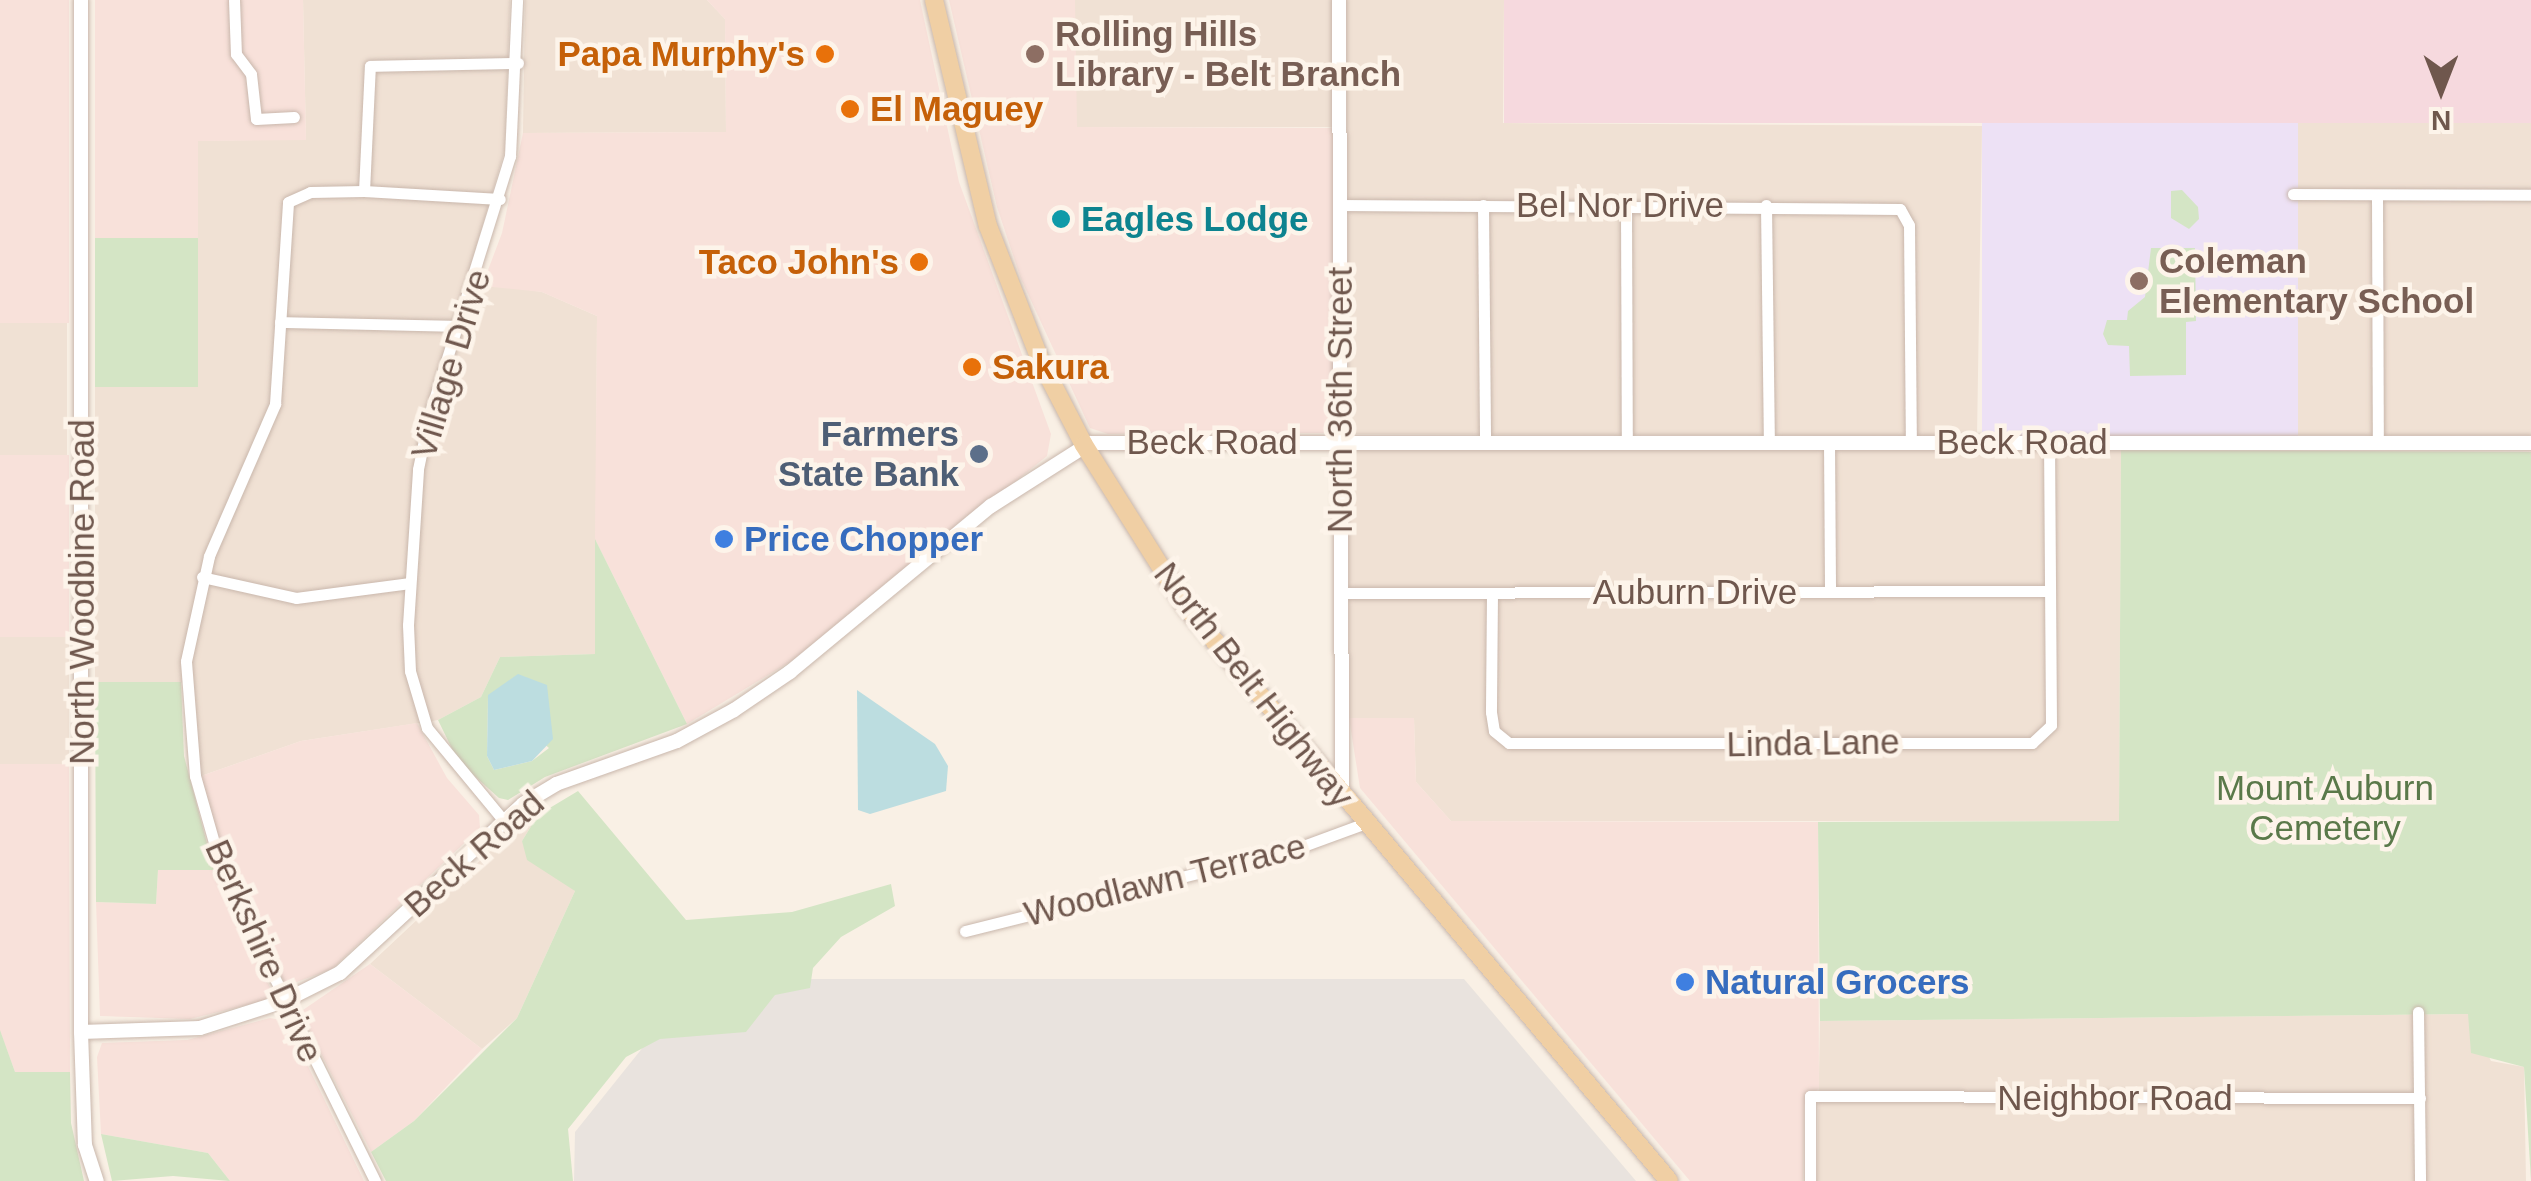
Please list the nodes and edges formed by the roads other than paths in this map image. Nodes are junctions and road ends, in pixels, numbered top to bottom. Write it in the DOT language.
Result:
graph roads {
  1 [pos="81,0"];
  2 [pos="234,0"];
  3 [pos="518,0"];
  4 [pos="934,0"];
  5 [pos="1339,0"];
  6 [pos="518,63"];
  7 [pos="294,118"];
  8 [pos="364,191"];
  9 [pos="2292,194"];
  10 [pos="2531,194"];
  11 [pos="2377,195"];
  12 [pos="500,200"];
  13 [pos="1339,205"];
  14 [pos="1483,205"];
  15 [pos="1626,205"];
  16 [pos="1766,205"];
  17 [pos="280,322"];
  18 [pos="456,326"];
  19 [pos="1341,442"];
  20 [pos="1485,442"];
  21 [pos="1627,442"];
  22 [pos="1768,442"];
  23 [pos="1830,442"];
  24 [pos="1911,442"];
  25 [pos="2378,442"];
  26 [pos="2048,443"];
  27 [pos="2531,443"];
  28 [pos="1084,445"];
  29 [pos="202,577"];
  30 [pos="410,583"];
  31 [pos="2050,591"];
  32 [pos="1830,592"];
  33 [pos="1340,593"];
  34 [pos="1492,593"];
  35 [pos="1342,800"];
  36 [pos="504,821"];
  37 [pos="1363,824"];
  38 [pos="965,931"];
  39 [pos="284,1001"];
  40 [pos="2418,1012"];
  41 [pos="82,1032"];
  42 [pos="2420,1098"];
  43 [pos="97,1181"];
  44 [pos="374,1181"];
  45 [pos="1669,1181"];
  46 [pos="1810,1181"];
  47 [pos="2420,1181"];
  1 -- 41 [label="street, North Woodbine Road"];
  2 -- 7 [label="street"];
  3 -- 6 [label="street, Village Drive"];
  4 -- 28 [label="main road, North Belt Highway"];
  5 -- 13 [label="street, North 36th Street"];
  6 -- 8 [label="street"];
  6 -- 12 [label="street, Village Drive"];
  8 -- 12 [label="street"];
  8 -- 17 [label="street, Berkshire Drive"];
  9 -- 11 [label="street"];
  10 -- 11 [label="street"];
  11 -- 25 [label="street"];
  12 -- 18 [label="street, Village Drive"];
  13 -- 14 [label="street, Bel Nor Drive"];
  13 -- 19 [label="street, North 36th Street"];
  14 -- 15 [label="street, Bel Nor Drive"];
  14 -- 20 [label="street"];
  15 -- 16 [label="street, Bel Nor Drive"];
  15 -- 21 [label="street"];
  16 -- 22 [label="street"];
  16 -- 24 [label="street, Bel Nor Drive"];
  17 -- 18 [label="street"];
  17 -- 29 [label="street, Berkshire Drive"];
  18 -- 30 [label="street, Village Drive"];
  19 -- 20 [label="street, Beck Road"];
  19 -- 28 [label="street, Beck Road"];
  19 -- 33 [label="street, North 36th Street"];
  20 -- 21 [label="street, Beck Road"];
  21 -- 22 [label="street, Beck Road"];
  22 -- 23 [label="street, Beck Road"];
  23 -- 24 [label="street, Beck Road"];
  23 -- 32 [label="street"];
  24 -- 26 [label="street, Beck Road"];
  25 -- 26 [label="street, Beck Road"];
  25 -- 27 [label="street, Beck Road"];
  26 -- 31 [label="street"];
  28 -- 35 [label="main road, North Belt Highway"];
  28 -- 36 [label="street, Beck Road"];
  29 -- 30 [label="street"];
  29 -- 39 [label="street, Berkshire Drive"];
  30 -- 36 [label="street, Village Drive"];
  31 -- 32 [label="street, Auburn Drive"];
  31 -- 34 [label="street, Linda Lane"];
  32 -- 34 [label="street, Auburn Drive"];
  33 -- 34 [label="street, Auburn Drive"];
  33 -- 35 [label="street, North 36th Street"];
  35 -- 37 [label="main road, North Belt Highway"];
  36 -- 39 [label="street, Beck Road"];
  37 -- 38 [label="street, Woodlawn Terrace"];
  37 -- 45 [label="main road, North Belt Highway"];
  39 -- 41 [label="street, Beck Road"];
  39 -- 44 [label="street, Berkshire Drive"];
  40 -- 42 [label="street"];
  41 -- 43 [label="street, North Woodbine Road"];
  42 -- 46 [label="street, Neighbor Road"];
  42 -- 47 [label="street"];
}
